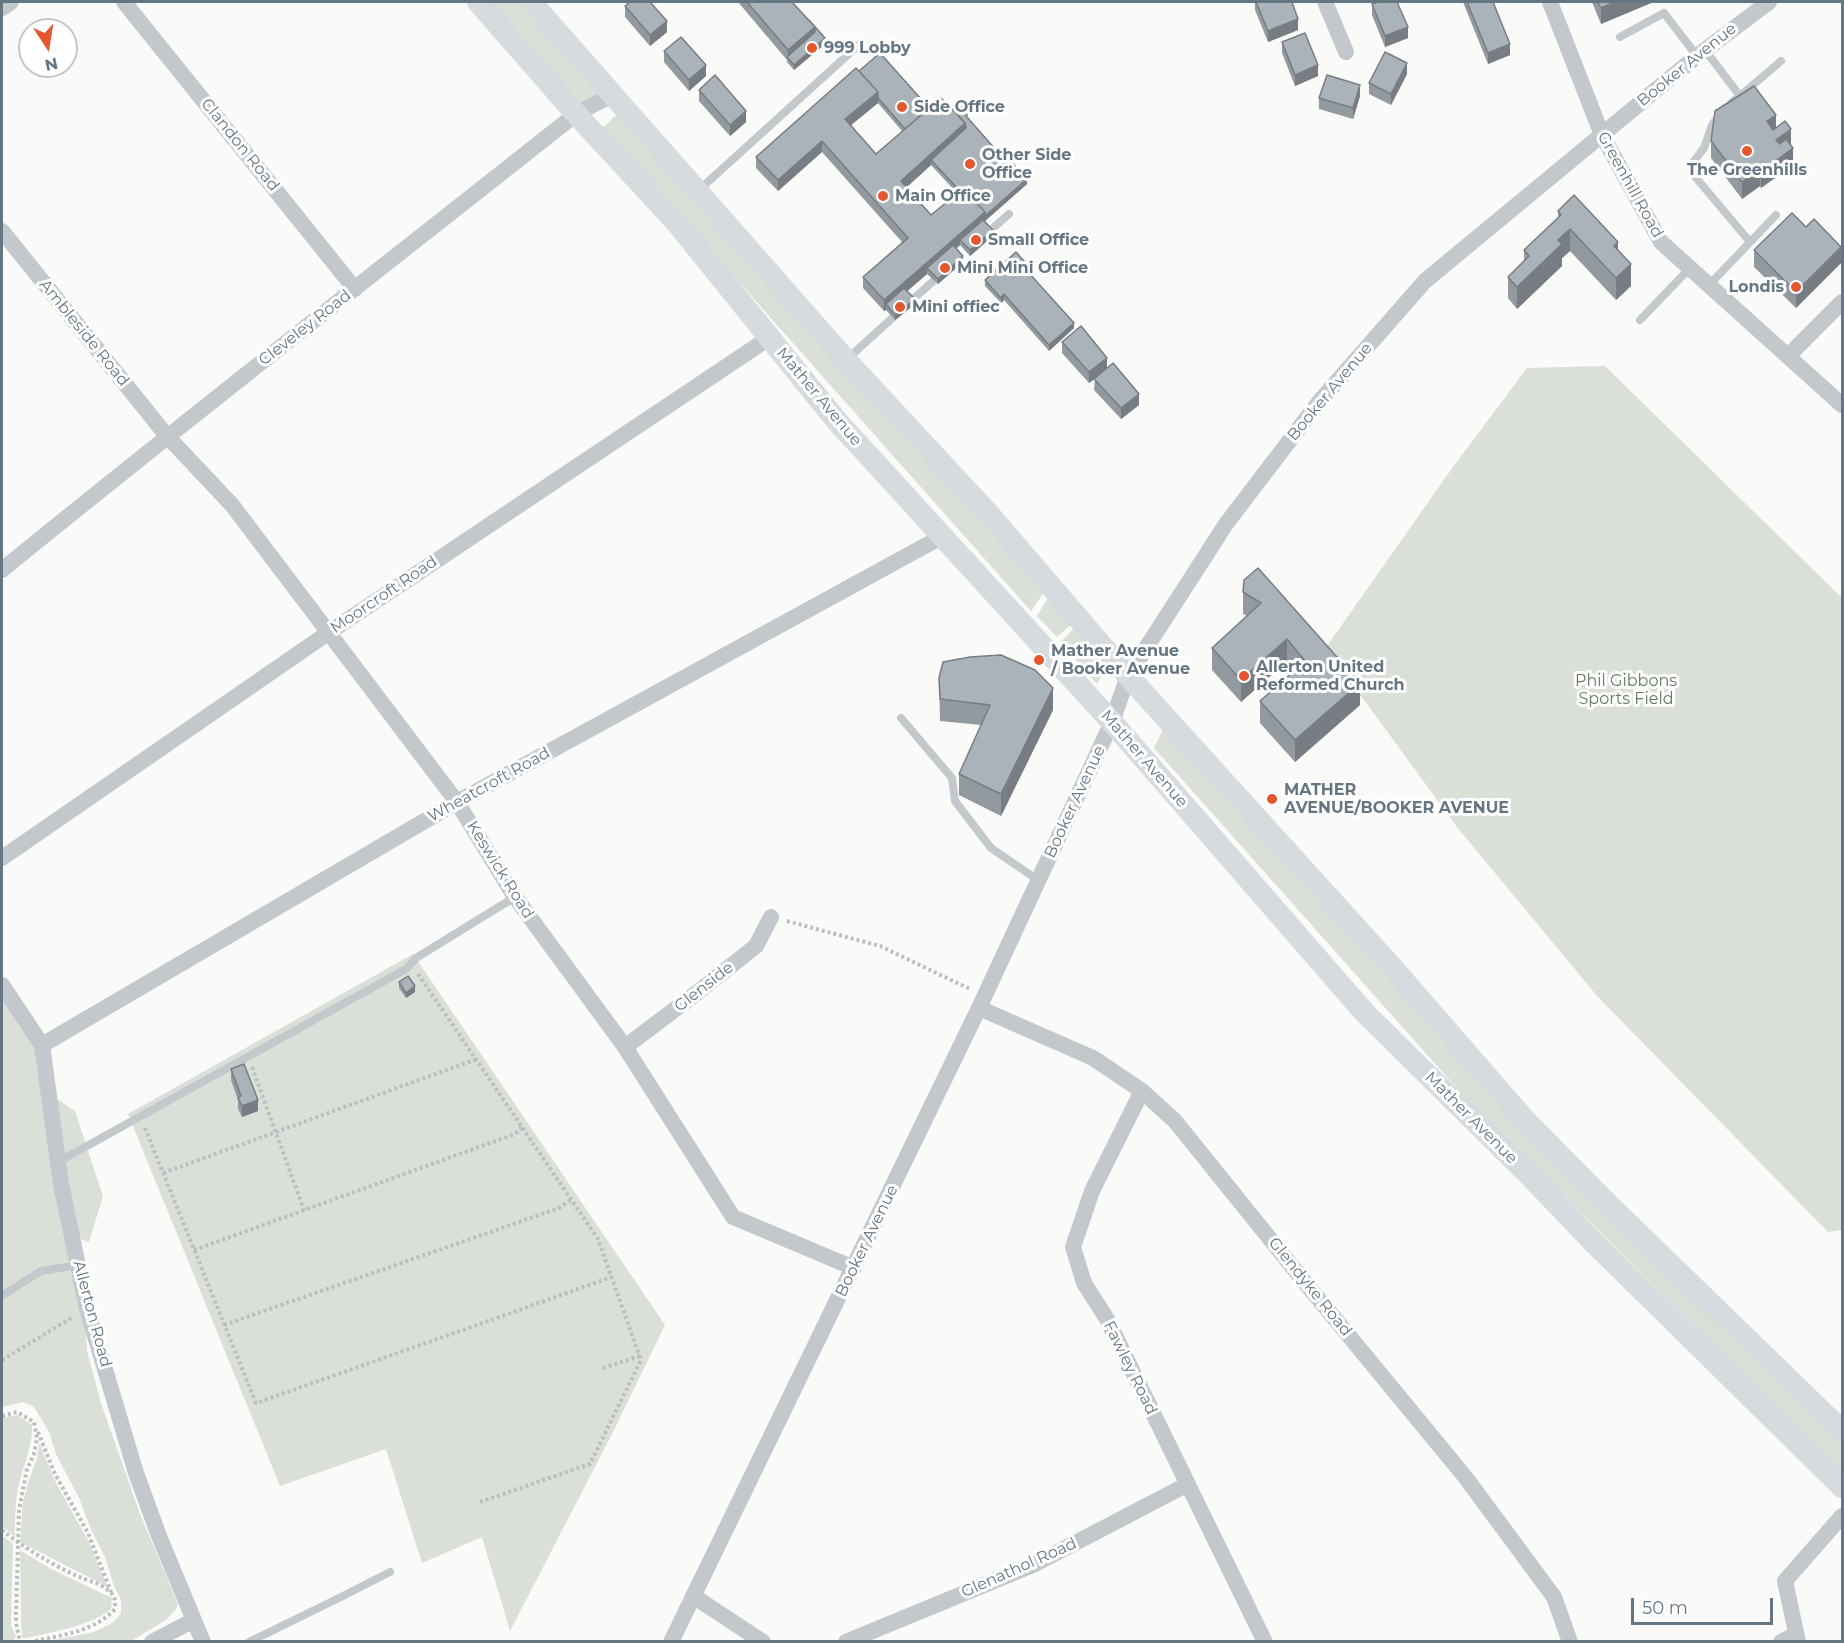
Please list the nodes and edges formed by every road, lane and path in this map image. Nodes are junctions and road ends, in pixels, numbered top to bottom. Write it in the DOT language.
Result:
graph roads {
  1 [pos="11,2"];
  2 [pos="124,2"];
  3 [pos="478,2"];
  4 [pos="531,2"];
  5 [pos="1325,2"];
  6 [pos="1550,2"];
  7 [pos="1769,2"];
  8 [pos="2,8"];
  9 [pos="1620,37"];
  10 [pos="862,42"];
  11 [pos="1346,52"];
  12 [pos="1701,53"];
  13 [pos="1781,61"];
  14 [pos="614,94"];
  15 [pos="1740,96"];
  16 [pos="576,114"];
  17 [pos="1602,135"];
  18 [pos="699,191"];
  19 [pos="1009,214"];
  20 [pos="1776,215"];
  21 [pos="2,231"];
  22 [pos="1750,242"];
  23 [pos="975,244"];
  24 [pos="950,267"];
  25 [pos="1690,268"];
  26 [pos="1709,285"];
  27 [pos="355,289"];
  28 [pos="1842,302"];
  29 [pos="1640,320"];
  30 [pos="769,338"];
  31 [pos="1788,356"];
  32 [pos="846,360"];
  33 [pos="1842,405"];
  34 [pos="167,436"];
  35 [pos="943,536"];
  36 [pos="2,570"];
  37 [pos="328,633"];
  38 [pos="1128,676"];
  39 [pos="901,718"];
  40 [pos="1112,722"];
  41 [pos="457,802"];
  42 [pos="2,858"];
  43 [pos="1038,880"];
  44 [pos="515,897"];
  45 [pos="771,917"];
  46 [pos="411,963"];
  47 [pos="2,985"];
  48 [pos="982,1002"];
  49 [pos="42,1046"];
  50 [pos="625,1047"];
  51 [pos="249,1056"];
  52 [pos="477,1059"];
  53 [pos="1142,1091"];
  54 [pos="140,1117"];
  55 [pos="523,1126"];
  56 [pos="276,1132"];
  57 [pos="58,1162"];
  58 [pos="163,1173"];
  59 [pos="572,1199"];
  60 [pos="304,1210"];
  61 [pos="194,1250"];
  62 [pos="78,1265"];
  63 [pos="854,1268"];
  64 [pos="612,1277"];
  65 [pos="2,1296"];
  66 [pos="87,1309"];
  67 [pos="224,1325"];
  68 [pos="640,1356"];
  69 [pos="2,1360"];
  70 [pos="603,1368"];
  71 [pos="2,1416"];
  72 [pos="34,1422"];
  73 [pos="1842,1431"];
  74 [pos="1188,1484"];
  75 [pos="1842,1487"];
  76 [pos="477,1503"];
  77 [pos="1842,1516"];
  78 [pos="2,1530"];
  79 [pos="18,1544"];
  80 [pos="390,1572"];
  81 [pos="111,1592"];
  82 [pos="693,1596"];
  83 [pos="194,1620"];
  84 [pos="1792,1639"];
  85 [pos="20,1641"];
  86 [pos="31,1641"];
  87 [pos="152,1641"];
  88 [pos="203,1641"];
  89 [pos="249,1641"];
  90 [pos="671,1641"];
  91 [pos="763,1641"];
  92 [pos="846,1641"];
  93 [pos="1265,1641"];
  94 [pos="1570,1641"];
  1 -- 8 [label="street"];
  2 -- 27 [label="street, Clandon Road"];
  3 -- 16 [label="main road, Mather Avenue"];
  4 -- 14 [label="main road"];
  5 -- 11 [label="street"];
  6 -- 17 [label="street, Greenhill Road"];
  7 -- 12 [label="street, Booker Avenue"];
  9 -- 12 [label="lane"];
  10 -- 18 [label="lane"];
  12 -- 15 [label="lane"];
  12 -- 17 [label="street, Booker Avenue"];
  13 -- 15 [label="lane"];
  14 -- 16 [label="street, Cleveley Road"];
  14 -- 18 [label="main road"];
  15 -- 22 [label="lane"];
  16 -- 27 [label="street, Cleveley Road"];
  16 -- 30 [label="main road, Mather Avenue"];
  17 -- 25 [label="street, Greenhill Road"];
  17 -- 38 [label="street, Booker Avenue"];
  18 -- 32 [label="main road"];
  19 -- 23 [label="lane"];
  20 -- 22 [label="lane"];
  21 -- 34 [label="street, Ambleside Road"];
  22 -- 26 [label="lane"];
  24 -- 32 [label="lane"];
  25 -- 26 [label="street, Greenhill Road"];
  25 -- 29 [label="lane"];
  26 -- 31 [label="street, Greenhill Road"];
  27 -- 34 [label="street, Cleveley Road"];
  28 -- 31 [label="street"];
  30 -- 35 [label="main road, Mather Avenue"];
  30 -- 37 [label="street, Moorcroft Road"];
  31 -- 33 [label="street, Greenhill Road"];
  32 -- 38 [label="main road"];
  34 -- 36 [label="street, Cleveley Road"];
  34 -- 37 [label="street, Keswick Road"];
  35 -- 40 [label="main road, Mather Avenue"];
  35 -- 41 [label="street, Wheatcroft Road"];
  37 -- 41 [label="street, Keswick Road"];
  37 -- 42 [label="street, Moorcroft Road"];
  38 -- 40 [label="street, Booker Avenue"];
  38 -- 73 [label="main road"];
  39 -- 43 [label="lane"];
  40 -- 43 [label="street, Booker Avenue"];
  40 -- 75 [label="main road, Mather Avenue"];
  41 -- 44 [label="street, Keswick Road"];
  41 -- 49 [label="street, Wheatcroft Road"];
  43 -- 48 [label="street, Booker Avenue"];
  44 -- 46 [label="lane"];
  44 -- 50 [label="street, Keswick Road"];
  45 -- 48 [label="path"];
  45 -- 50 [label="street, Glenside"];
  46 -- 51 [label="lane"];
  46 -- 52 [label="path"];
  47 -- 49 [label="street, Allerton Road"];
  48 -- 53 [label="street, Glendyke Road"];
  48 -- 63 [label="street, Booker Avenue"];
  49 -- 57 [label="street, Allerton Road"];
  50 -- 63 [label="street, Keswick Road"];
  51 -- 54 [label="lane"];
  51 -- 56 [label="path"];
  52 -- 55 [label="path"];
  52 -- 56 [label="path"];
  53 -- 74 [label="street, Fawley Road"];
  53 -- 94 [label="street, Glendyke Road"];
  54 -- 57 [label="lane"];
  54 -- 58 [label="path"];
  55 -- 59 [label="path"];
  55 -- 60 [label="path"];
  56 -- 58 [label="path"];
  56 -- 60 [label="path"];
  57 -- 62 [label="street, Allerton Road"];
  58 -- 61 [label="path"];
  59 -- 64 [label="path"];
  59 -- 67 [label="path"];
  60 -- 61 [label="path"];
  61 -- 67 [label="path"];
  62 -- 65 [label="lane"];
  62 -- 66 [label="street, Allerton Road"];
  63 -- 82 [label="street, Booker Avenue"];
  64 -- 67 [label="path"];
  64 -- 68 [label="path"];
  66 -- 69 [label="path"];
  66 -- 83 [label="street, Allerton Road"];
  68 -- 70 [label="path"];
  68 -- 76 [label="path"];
  71 -- 72 [label="path"];
  72 -- 79 [label="path"];
  72 -- 81 [label="path"];
  74 -- 92 [label="street, Glenathol Road"];
  74 -- 93 [label="street, Fawley Road"];
  77 -- 84 [label="street"];
  78 -- 79 [label="path"];
  79 -- 81 [label="path"];
  79 -- 85 [label="path"];
  80 -- 89 [label="lane"];
  81 -- 86 [label="path"];
  82 -- 90 [label="street, Booker Avenue"];
  82 -- 91 [label="street"];
  83 -- 87 [label="street"];
  83 -- 88 [label="street, Allerton Road"];
}
